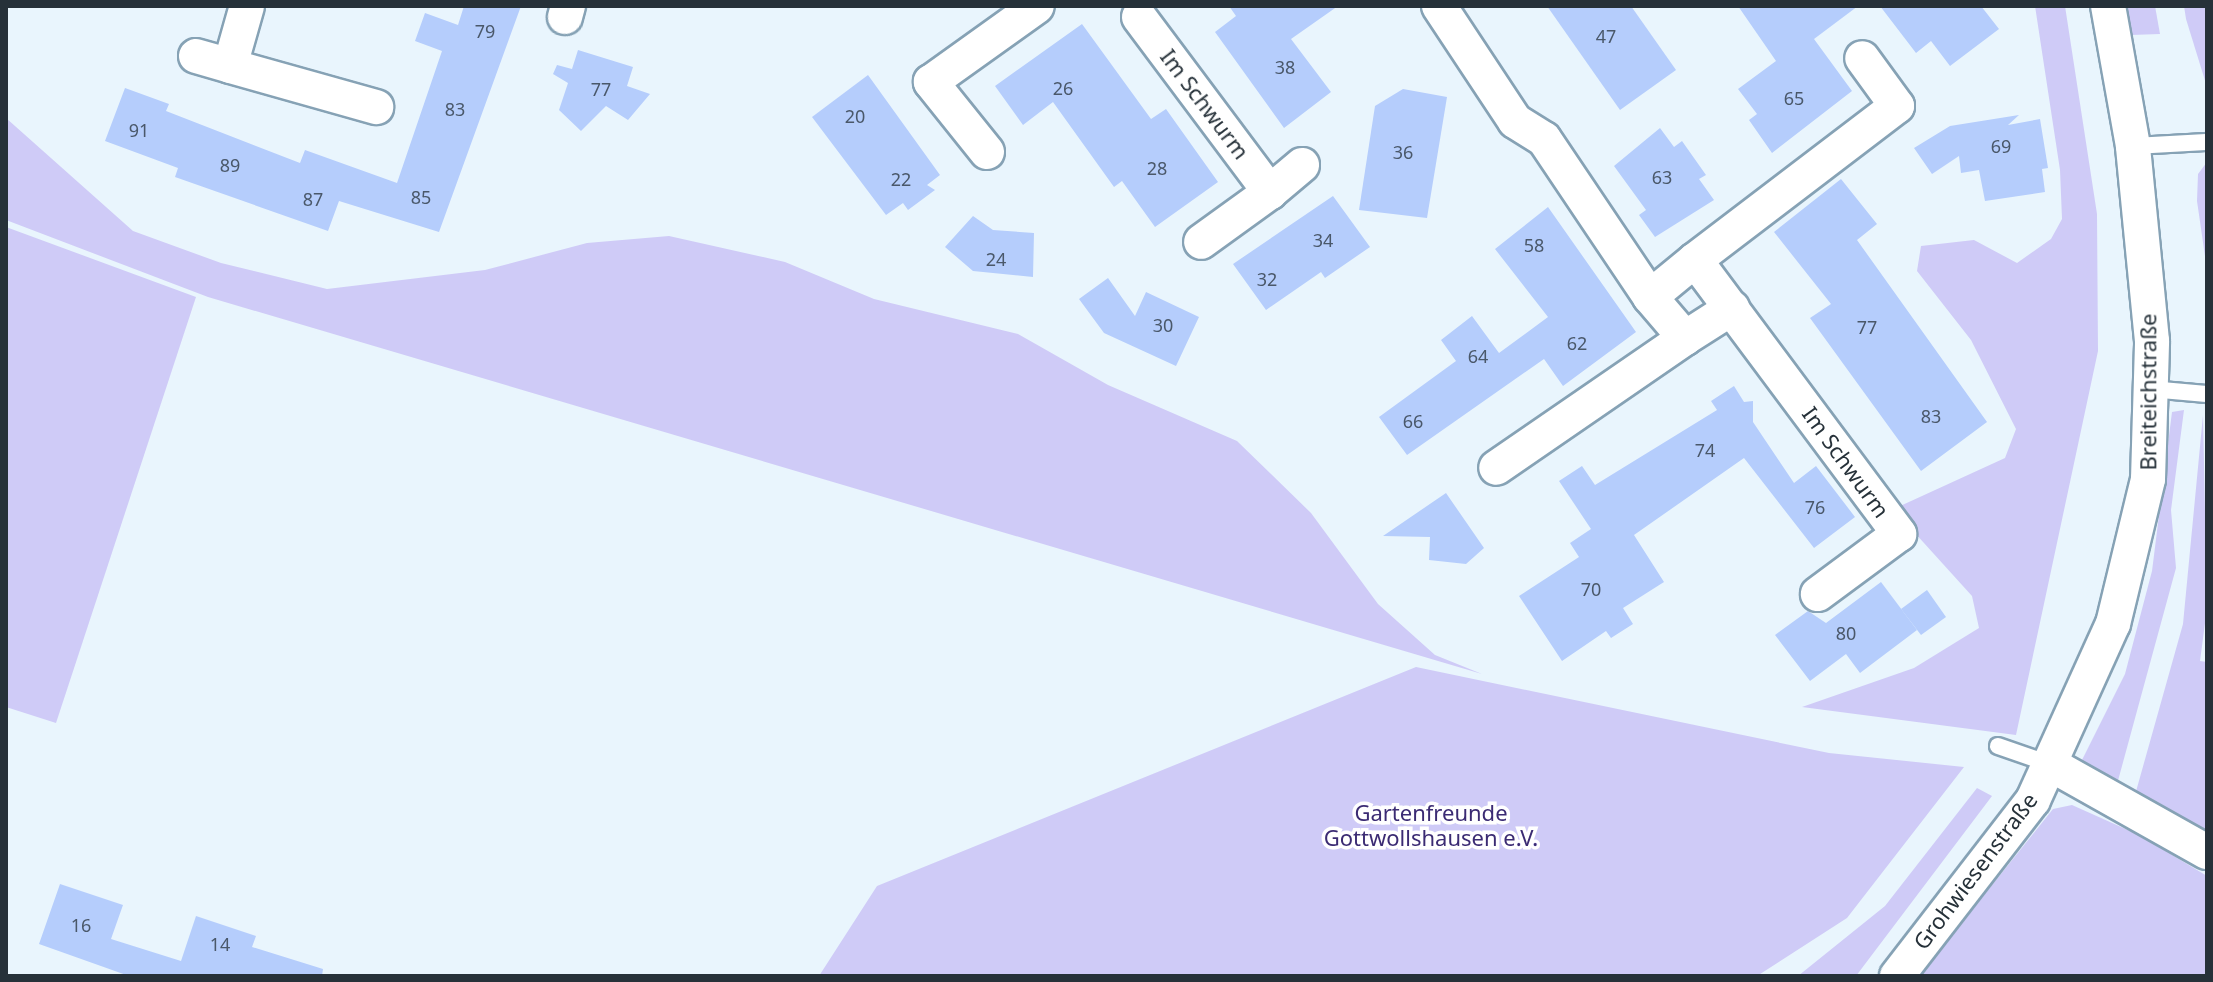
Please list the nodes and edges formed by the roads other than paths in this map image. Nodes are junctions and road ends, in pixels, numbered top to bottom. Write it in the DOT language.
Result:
graph roads {
  1 [pos="247,6"];
  2 [pos="1037,6"];
  3 [pos="1439,6"];
  4 [pos="2108,6"];
  5 [pos="1142,10"];
  6 [pos="196,56"];
  7 [pos="1862,58"];
  8 [pos="230,66"];
  9 [pos="376,107"];
  10 [pos="2207,142"];
  11 [pos="2133,146"];
  12 [pos="987,152"];
  13 [pos="1302,165"];
  14 [pos="1270,192"];
  15 [pos="1201,242"];
  16 [pos="1695,260"];
  17 [pos="1650,297"];
  18 [pos="1732,308"];
  19 [pos="1685,338"];
  20 [pos="2150,389"];
  21 [pos="2207,394"];
  22 [pos="1496,468"];
  23 [pos="1818,594"];
  24 [pos="1998,746"];
  25 [pos="2050,764"];
  26 [pos="2207,852"];
  27 [pos="1897,976"];
  1 -- 8 [label="street"];
  2 -- 12 [label="street"];
  3 -- 17 [label="street"];
  4 -- 11 [label="street, Breiteichstraße"];
  5 -- 14 [label="street, Im Schwurm"];
  6 -- 8 [label="street"];
  7 -- 16 [label="street"];
  8 -- 9 [label="street"];
  10 -- 11 [label="lane"];
  11 -- 20 [label="street, Breiteichstraße"];
  13 -- 14 [label="street"];
  14 -- 15 [label="street"];
  16 -- 17 [label="street"];
  16 -- 18 [label="street, Im Schwurm"];
  17 -- 19 [label="street"];
  18 -- 19 [label="street"];
  18 -- 23 [label="street, Im Schwurm"];
  19 -- 22 [label="street"];
  20 -- 21 [label="lane"];
  20 -- 25 [label="street, Breiteichstraße"];
  24 -- 25 [label="lane"];
  25 -- 26 [label="street"];
  25 -- 27 [label="street, Grohwiesenstraße"];
}
